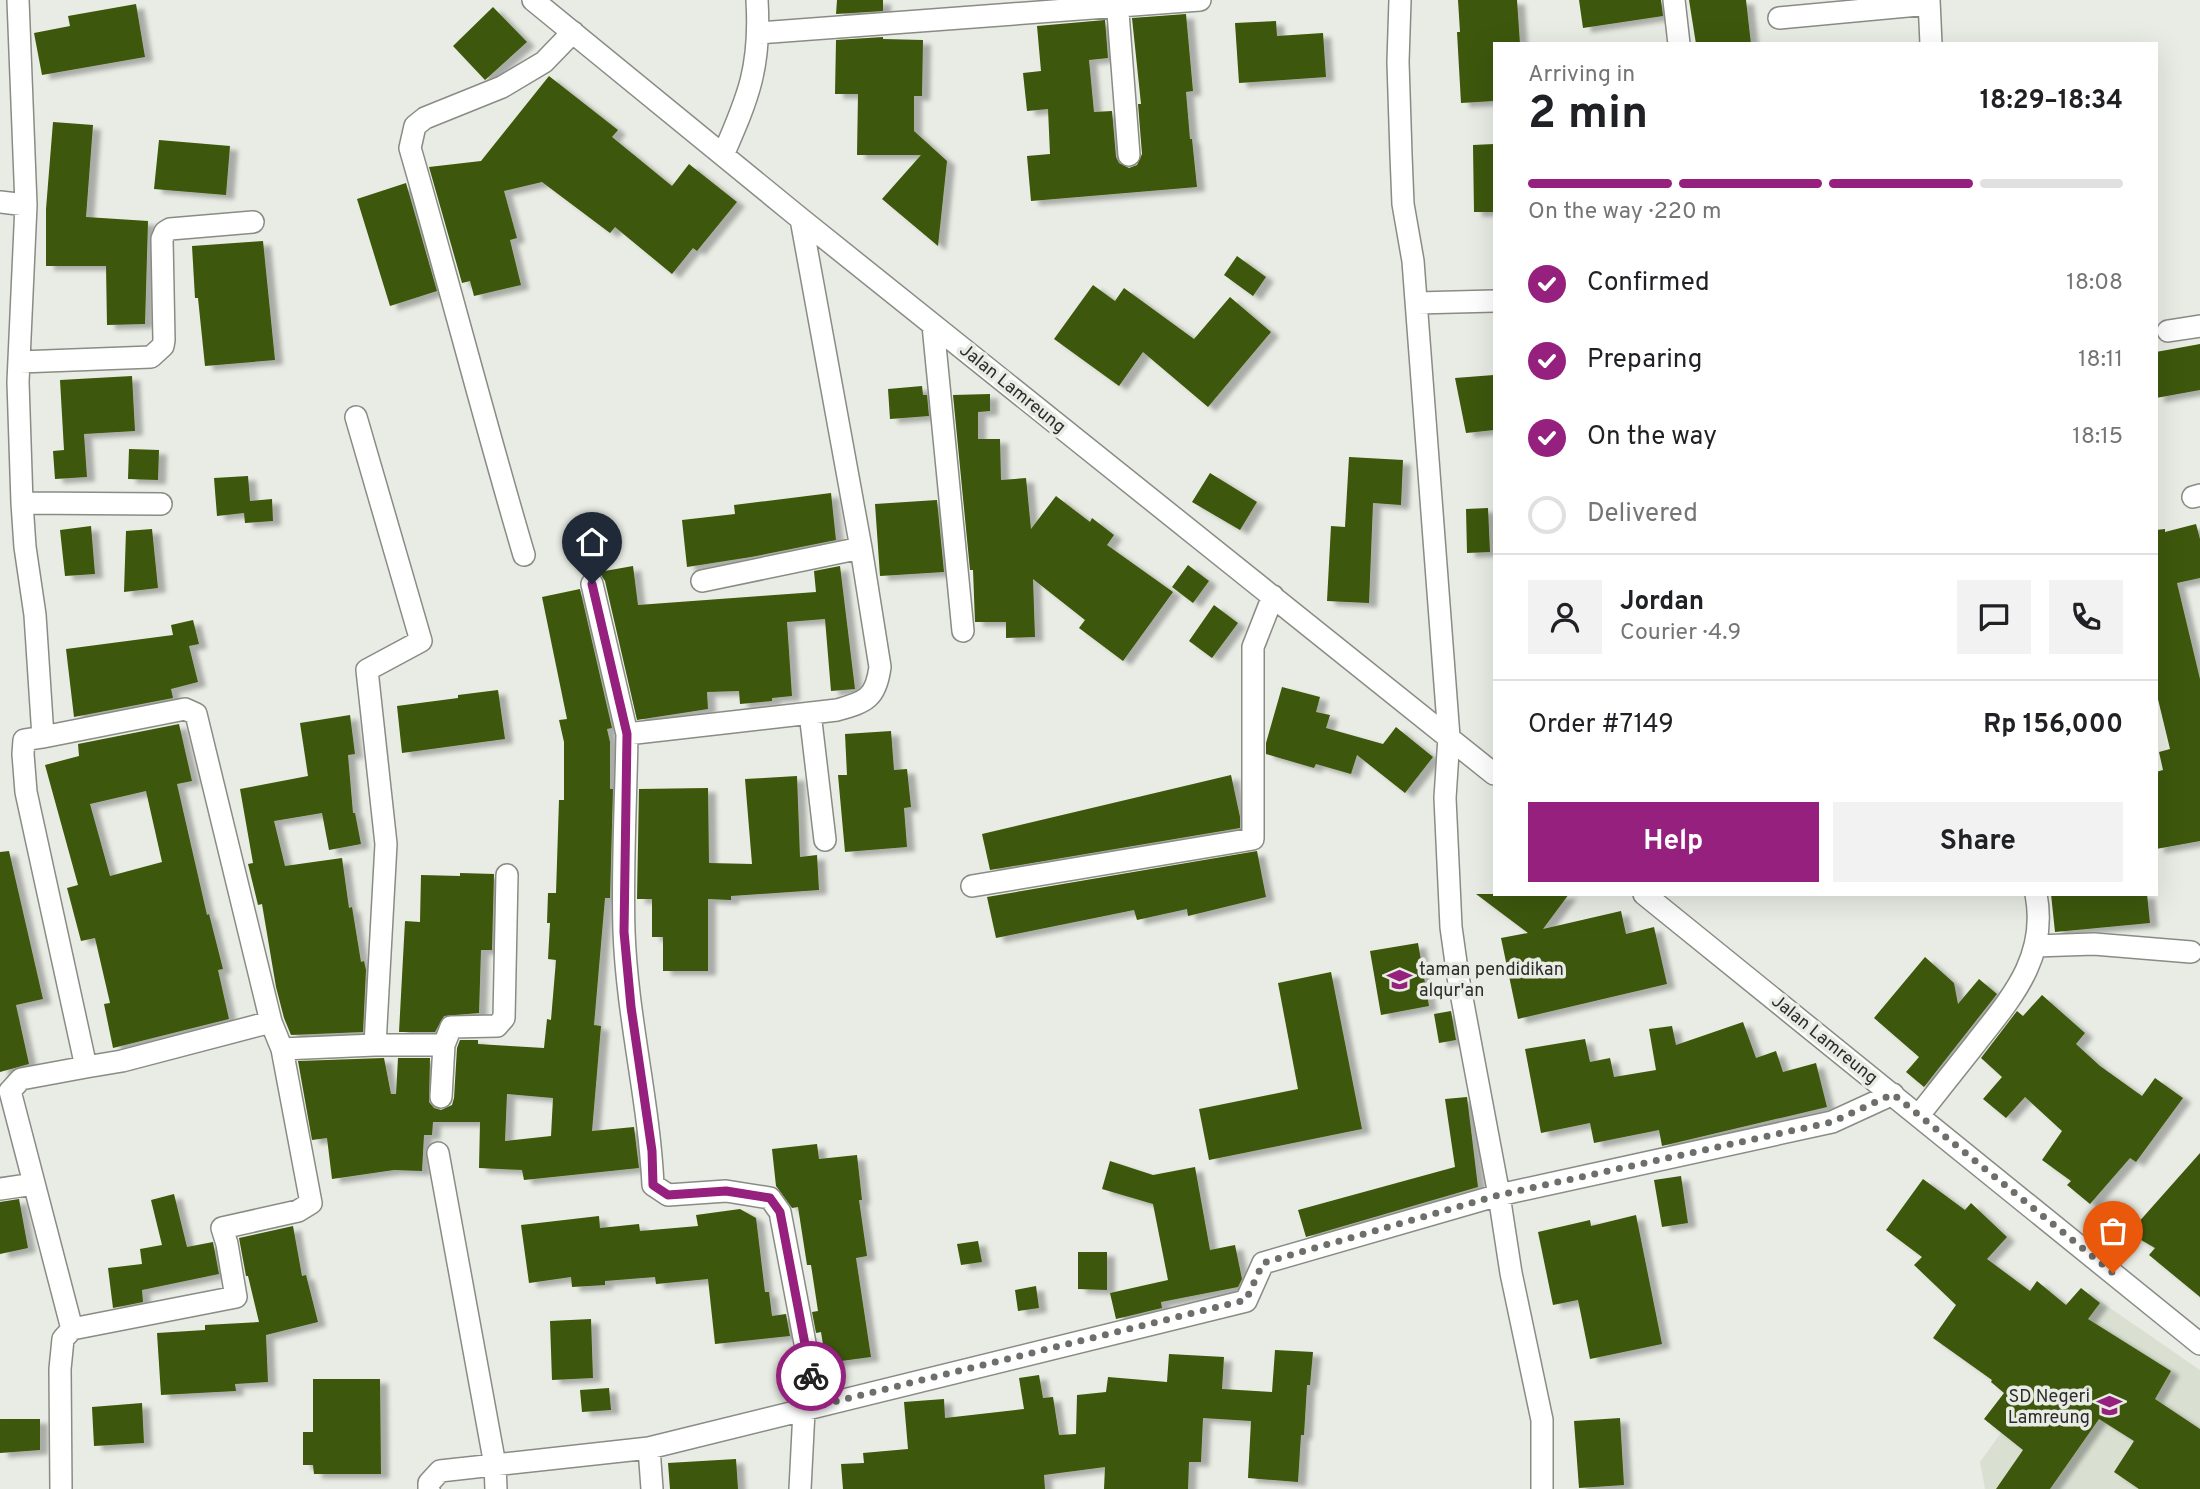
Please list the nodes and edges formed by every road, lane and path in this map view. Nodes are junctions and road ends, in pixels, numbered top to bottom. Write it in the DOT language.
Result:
graph roads {
  1 [pos="18,0"];
  2 [pos="533,0"];
  3 [pos="757,0"];
  4 [pos="1200,0"];
  5 [pos="1400,0"];
  6 [pos="1674,0"];
  7 [pos="1929,2"];
  8 [pos="1117,3"];
  9 [pos="1779,18"];
  10 [pos="573,32"];
  11 [pos="759,33"];
  12 [pos="1679,42"];
  13 [pos="1931,42"];
  14 [pos="723,155"];
  15 [pos="1129,155"];
  16 [pos="0,202"];
  17 [pos="26,205"];
  18 [pos="801,219"];
  19 [pos="253,222"];
  20 [pos="1493,302"];
  21 [pos="1417,303"];
  22 [pos="933,325"];
  23 [pos="2200,326"];
  24 [pos="2168,331"];
  25 [pos="13,375"];
  26 [pos="356,417"];
  27 [pos="22,503"];
  28 [pos="161,504"];
  29 [pos="861,548"];
  30 [pos="524,555"];
  31 [pos="702,581"];
  32 [pos="592,584"];
  33 [pos="1273,596"];
  34 [pos="963,631"];
  35 [pos="810,713"];
  36 [pos="627,734"];
  37 [pos="43,737"];
  38 [pos="1449,737"];
  39 [pos="1493,773"];
  40 [pos="825,840"];
  41 [pos="507,875"];
  42 [pos="972,886"];
  43 [pos="1646,896"];
  44 [pos="2036,896"];
  45 [pos="2035,946"];
  46 [pos="2191,951"];
  47 [pos="271,1022"];
  48 [pos="375,1045"];
  49 [pos="444,1045"];
  50 [pos="282,1049"];
  51 [pos="86,1067"];
  52 [pos="1893,1094"];
  53 [pos="441,1097"];
  54 [pos="1919,1115"];
  55 [pos="438,1153"];
  56 [pos="34,1184"];
  57 [pos="0,1189"];
  58 [pos="1499,1195"];
  59 [pos="72,1329"];
  60 [pos="2200,1344"];
  61 [pos="811,1408"];
  62 [pos="649,1448"];
  63 [pos="495,1465"];
  64 [pos="61,1489"];
  65 [pos="429,1489"];
  66 [pos="496,1489"];
  67 [pos="653,1489"];
  68 [pos="800,1489"];
  69 [pos="1542,1489"];
  1 -- 17 [label="street"];
  2 -- 10 [label="street, Jalan Lamreung"];
  3 -- 11 [label="street"];
  4 -- 8 [label="street"];
  5 -- 21 [label="street"];
  6 -- 12 [label="street"];
  7 -- 9 [label="street"];
  7 -- 13 [label="street"];
  8 -- 11 [label="street"];
  8 -- 15 [label="street"];
  10 -- 14 [label="street, Jalan Lamreung"];
  10 -- 30 [label="street"];
  11 -- 14 [label="street"];
  14 -- 18 [label="street, Jalan Lamreung"];
  16 -- 17 [label="street"];
  17 -- 25 [label="street"];
  18 -- 22 [label="street, Jalan Lamreung"];
  18 -- 29 [label="street"];
  19 -- 25 [label="street"];
  20 -- 21 [label="street"];
  21 -- 38 [label="street"];
  22 -- 33 [label="street, Jalan Lamreung"];
  22 -- 34 [label="street"];
  23 -- 24 [label="street"];
  25 -- 27 [label="street"];
  26 -- 48 [label="street"];
  27 -- 28 [label="street"];
  27 -- 37 [label="street"];
  29 -- 31 [label="street"];
  29 -- 35 [label="street"];
  32 -- 36 [label="street"];
  33 -- 38 [label="street, Jalan Lamreung"];
  33 -- 42 [label="street"];
  35 -- 36 [label="street"];
  35 -- 40 [label="street"];
  36 -- 61 [label="street"];
  37 -- 47 [label="street"];
  37 -- 51 [label="street"];
  38 -- 39 [label="street, Jalan Lamreung"];
  38 -- 58 [label="street"];
  41 -- 49 [label="street"];
  43 -- 52 [label="street, Jalan Lamreung"];
  44 -- 45 [label="street"];
  45 -- 46 [label="street"];
  45 -- 54 [label="street"];
  47 -- 50 [label="street"];
  47 -- 51 [label="street"];
  48 -- 49 [label="street"];
  48 -- 50 [label="street"];
  49 -- 53 [label="street"];
  50 -- 59 [label="street"];
  51 -- 56 [label="street"];
  52 -- 54 [label="street, Jalan Lamreung"];
  52 -- 58 [label="street"];
  54 -- 60 [label="street, Jalan Lamreung"];
  55 -- 63 [label="street"];
  56 -- 57 [label="street"];
  56 -- 59 [label="street"];
  58 -- 61 [label="street"];
  58 -- 69 [label="street"];
  59 -- 64 [label="street"];
  61 -- 62 [label="street"];
  61 -- 68 [label="street"];
  62 -- 63 [label="street"];
  62 -- 67 [label="street"];
  63 -- 65 [label="street"];
  63 -- 66 [label="street"];
}
